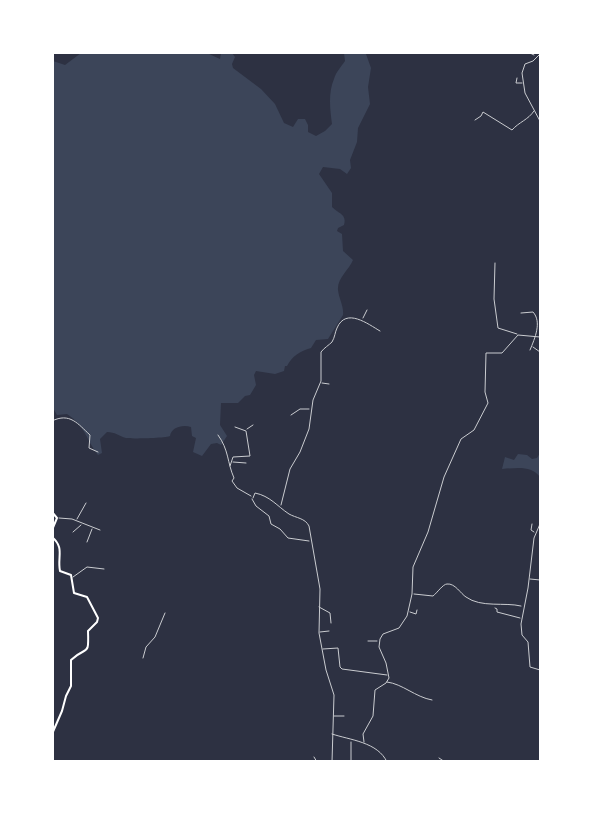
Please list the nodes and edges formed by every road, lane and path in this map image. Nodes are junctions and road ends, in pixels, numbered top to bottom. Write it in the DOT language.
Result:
graph roads {
  1 [pos="528,52"];
  2 [pos="540,54"];
  3 [pos="536,57"];
  4 [pos="516,78"];
  5 [pos="524,83"];
  6 [pos="535,110"];
  7 [pos="475,120"];
  8 [pos="540,122"];
  9 [pos="495,263"];
  10 [pos="367,310"];
  11 [pos="521,313"];
  12 [pos="362,320"];
  13 [pos="380,331"];
  14 [pos="519,335"];
  15 [pos="535,337"];
  16 [pos="540,337"];
  17 [pos="532,345"];
  18 [pos="530,350"];
  19 [pos="540,352"];
  20 [pos="320,383"];
  21 [pos="329,384"];
  22 [pos="311,409"];
  23 [pos="291,415"];
  24 [pos="52,421"];
  25 [pos="253,425"];
  26 [pos="234,427"];
  27 [pos="246,430"];
  28 [pos="218,435"];
  29 [pos="98,452"];
  30 [pos="232,462"];
  31 [pos="246,463"];
  32 [pos="228,466"];
  33 [pos="253,498"];
  34 [pos="86,503"];
  35 [pos="281,506"];
  36 [pos="52,512"];
  37 [pos="57,518"];
  38 [pos="76,521"];
  39 [pos="82,524"];
  40 [pos="532,524"];
  41 [pos="540,524"];
  42 [pos="93,527"];
  43 [pos="52,530"];
  44 [pos="100,530"];
  45 [pos="74,532"];
  46 [pos="536,533"];
  47 [pos="52,537"];
  48 [pos="311,541"];
  49 [pos="87,542"];
  50 [pos="104,569"];
  51 [pos="72,577"];
  52 [pos="529,579"];
  53 [pos="540,580"];
  54 [pos="412,594"];
  55 [pos="523,606"];
  56 [pos="319,607"];
  57 [pos="495,608"];
  58 [pos="417,610"];
  59 [pos="409,611"];
  60 [pos="165,614"];
  61 [pos="521,618"];
  62 [pos="331,623"];
  63 [pos="329,631"];
  64 [pos="319,633"];
  65 [pos="368,641"];
  66 [pos="379,641"];
  67 [pos="322,650"];
  68 [pos="143,658"];
  69 [pos="540,670"];
  70 [pos="389,675"];
  71 [pos="387,682"];
  72 [pos="432,700"];
  73 [pos="332,716"];
  74 [pos="344,716"];
  75 [pos="52,734"];
  76 [pos="332,734"];
  77 [pos="351,740"];
  78 [pos="364,742"];
  79 [pos="314,757"];
  80 [pos="439,758"];
  81 [pos="317,762"];
  82 [pos="332,762"];
  83 [pos="351,762"];
  84 [pos="387,762"];
  85 [pos="445,762"];
  1 -- 3 [label="street"];
  2 -- 3 [label="street"];
  3 -- 5 [label="street"];
  4 -- 5 [label="street"];
  5 -- 6 [label="street"];
  6 -- 7 [label="street"];
  6 -- 8 [label="street"];
  9 -- 14 [label="street"];
  10 -- 12 [label="street"];
  11 -- 15 [label="street"];
  12 -- 13 [label="street"];
  12 -- 20 [label="street"];
  14 -- 15 [label="street"];
  14 -- 54 [label="street"];
  15 -- 16 [label="street"];
  15 -- 17 [label="street"];
  17 -- 18 [label="street"];
  17 -- 19 [label="street"];
  20 -- 21 [label="street"];
  20 -- 22 [label="street"];
  22 -- 23 [label="street"];
  22 -- 35 [label="street"];
  24 -- 29 [label="street"];
  25 -- 27 [label="street"];
  26 -- 27 [label="street"];
  27 -- 30 [label="street"];
  28 -- 32 [label="street"];
  30 -- 31 [label="street"];
  30 -- 32 [label="street"];
  32 -- 33 [label="street"];
  33 -- 35 [label="street"];
  33 -- 48 [label="street"];
  34 -- 38 [label="street"];
  35 -- 48 [label="street"];
  36 -- 37 [label="main road"];
  37 -- 38 [label="street"];
  37 -- 43 [label="main road"];
  38 -- 39 [label="street"];
  39 -- 42 [label="street"];
  39 -- 45 [label="street"];
  40 -- 46 [label="street"];
  41 -- 46 [label="street"];
  42 -- 44 [label="street"];
  42 -- 49 [label="street"];
  46 -- 52 [label="street"];
  47 -- 51 [label="main road"];
  48 -- 56 [label="street"];
  50 -- 51 [label="street"];
  51 -- 75 [label="main road"];
  52 -- 53 [label="street"];
  52 -- 55 [label="street"];
  54 -- 55 [label="street"];
  54 -- 59 [label="street"];
  55 -- 61 [label="street"];
  56 -- 62 [label="street"];
  56 -- 64 [label="street"];
  57 -- 61 [label="street"];
  58 -- 59 [label="street"];
  59 -- 66 [label="street"];
  60 -- 68 [label="street"];
  61 -- 69 [label="street"];
  63 -- 64 [label="street"];
  64 -- 67 [label="street"];
  65 -- 66 [label="street"];
  66 -- 70 [label="street"];
  67 -- 70 [label="street"];
  67 -- 73 [label="street"];
  70 -- 71 [label="street"];
  71 -- 72 [label="street"];
  71 -- 78 [label="street"];
  73 -- 74 [label="street"];
  73 -- 76 [label="street"];
  76 -- 77 [label="street"];
  76 -- 82 [label="street"];
  77 -- 78 [label="street"];
  77 -- 83 [label="street"];
  78 -- 84 [label="street"];
  79 -- 81 [label="street"];
  80 -- 85 [label="street"];
}
